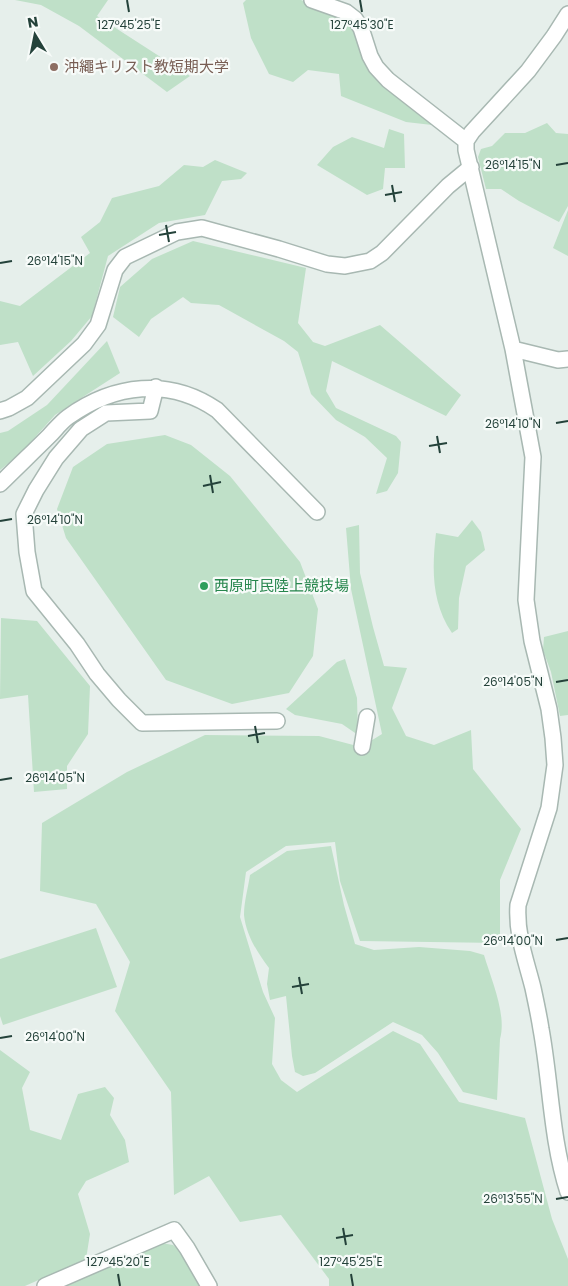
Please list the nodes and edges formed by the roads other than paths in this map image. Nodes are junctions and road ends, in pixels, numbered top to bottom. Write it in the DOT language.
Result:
graph roads {
  1 [pos="312,0"];
  2 [pos="568,14"];
  3 [pos="466,141"];
  4 [pos="471,167"];
  5 [pos="513,349"];
  6 [pos="568,359"];
  7 [pos="156,387"];
  8 [pos="0,411"];
  9 [pos="0,484"];
  10 [pos="317,512"];
  11 [pos="368,717"];
  12 [pos="277,721"];
  13 [pos="362,747"];
  14 [pos="568,1192"];
  15 [pos="45,1286"];
  16 [pos="209,1286"];
  1 -- 3 [label="street"];
  2 -- 3 [label="street"];
  3 -- 4 [label="street"];
  4 -- 5 [label="street"];
  4 -- 8 [label="street"];
  5 -- 6 [label="street"];
  5 -- 14 [label="street"];
  7 -- 9 [label="street"];
  7 -- 10 [label="street"];
  7 -- 12 [label="street"];
  11 -- 13 [label="street"];
  15 -- 16 [label="street"];
}
